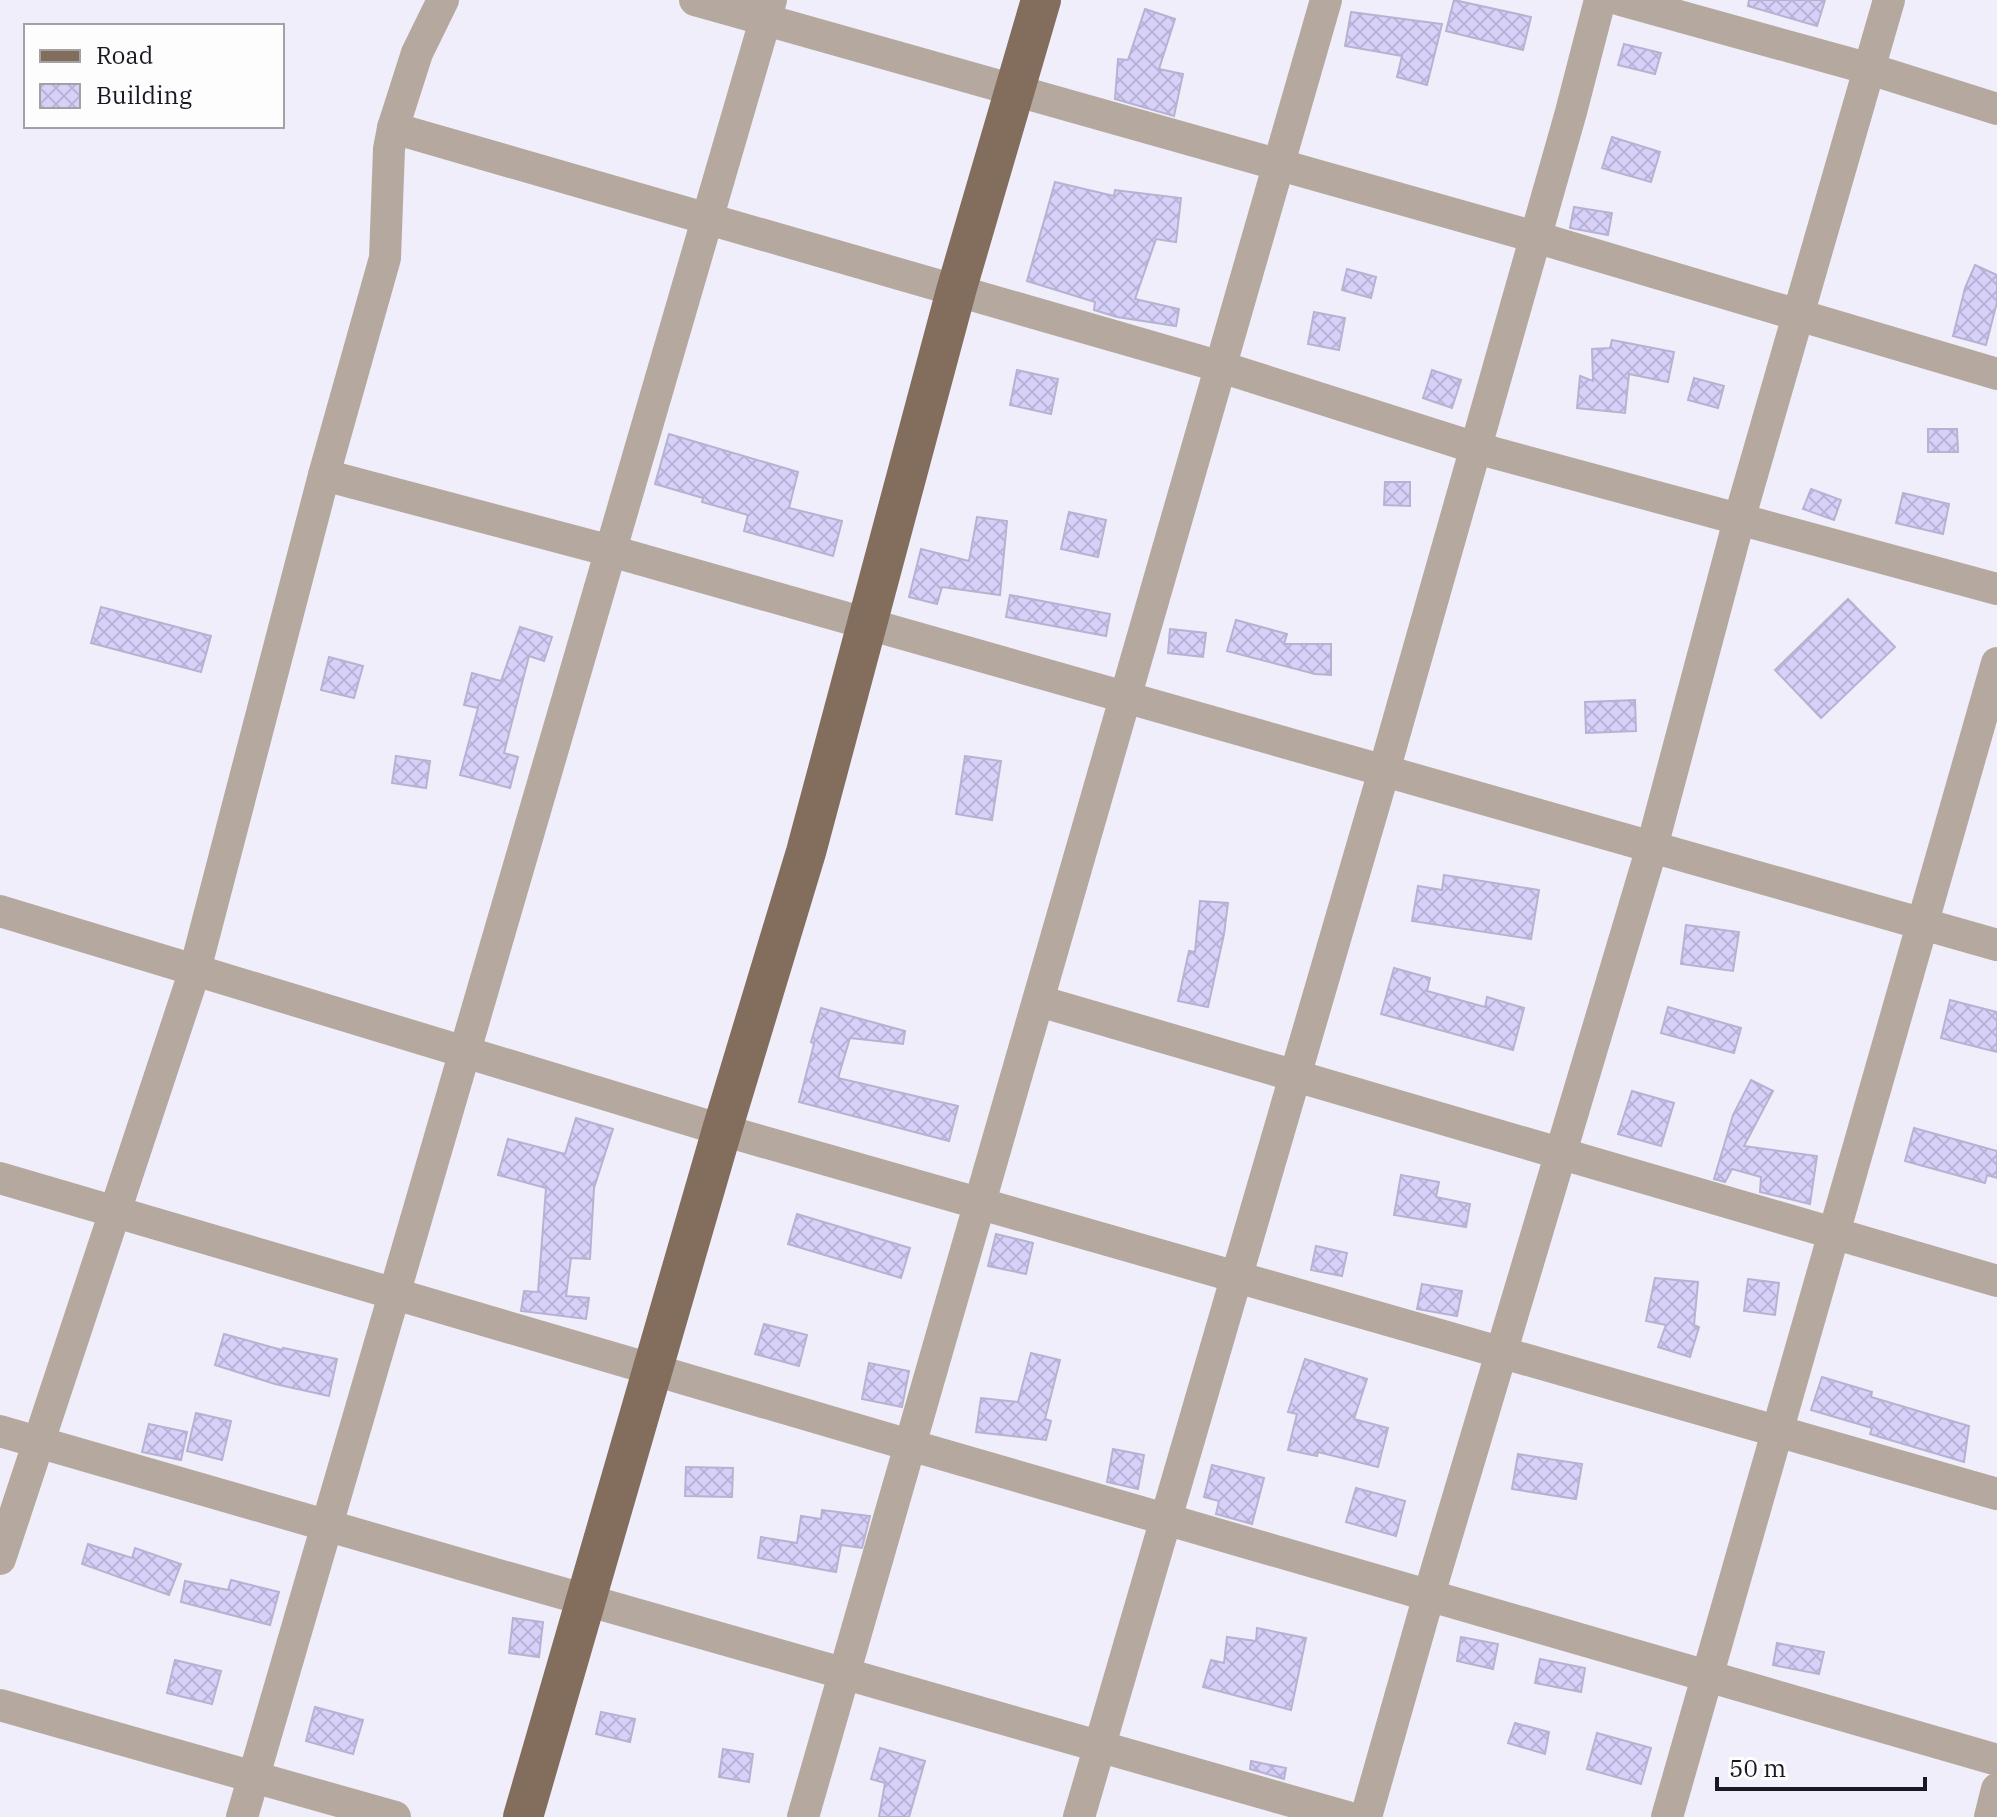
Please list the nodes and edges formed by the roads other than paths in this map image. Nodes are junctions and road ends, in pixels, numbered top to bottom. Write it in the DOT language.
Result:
graph roads {
  1 [pos="443,0"];
  2 [pos="695,0"];
  3 [pos="1041,0"];
  4 [pos="1326,0"];
  5 [pos="1600,0"];
  6 [pos="1621,0"];
  7 [pos="1889,0"];
  8 [pos="768,10"];
  9 [pos="1870,69"];
  10 [pos="1015,92"];
  11 [pos="1997,109"];
  12 [pos="393,128"];
  13 [pos="1277,166"];
  14 [pos="707,218"];
  15 [pos="1535,237"];
  16 [pos="956,291"];
  17 [pos="1799,314"];
  18 [pos="1218,366"];
  19 [pos="1997,374"];
  20 [pos="1476,448"];
  21 [pos="324,475"];
  22 [pos="1739,520"];
  23 [pos="611,551"];
  24 [pos="1997,589"];
  25 [pos="869,625"];
  26 [pos="1997,663"];
  27 [pos="1124,698"];
  28 [pos="1384,771"];
  29 [pos="1652,847"];
  30 [pos="0,911"];
  31 [pos="1922,924"];
  32 [pos="1997,945"];
  33 [pos="195,970"];
  34 [pos="1039,1001"];
  35 [pos="465,1053"];
  36 [pos="1294,1075"];
  37 [pos="722,1130"];
  38 [pos="1560,1153"];
  39 [pos="0,1178"];
  40 [pos="982,1203"];
  41 [pos="115,1211"];
  42 [pos="1834,1233"];
  43 [pos="1236,1276"];
  44 [pos="1997,1281"];
  45 [pos="395,1292"];
  46 [pos="1501,1352"];
  47 [pos="652,1370"];
  48 [pos="0,1431"];
  49 [pos="1777,1431"];
  50 [pos="39,1442"];
  51 [pos="913,1446"];
  52 [pos="1997,1494"];
  53 [pos="1165,1519"];
  54 [pos="326,1527"];
  55 [pos="0,1559"];
  56 [pos="1429,1595"];
  57 [pos="585,1601"];
  58 [pos="846,1672"];
  59 [pos="1707,1675"];
  60 [pos="0,1705"];
  61 [pos="1100,1746"];
  62 [pos="1997,1760"];
  63 [pos="253,1777"];
  64 [pos="1997,1789"];
  65 [pos="242,1817"];
  66 [pos="395,1817"];
  67 [pos="523,1817"];
  68 [pos="803,1817"];
  69 [pos="1079,1817"];
  70 [pos="1347,1817"];
  71 [pos="1366,1817"];
  72 [pos="1667,1817"];
  73 [pos="1990,1817"];
  1 -- 12 [label="street"];
  2 -- 8 [label="street"];
  3 -- 10 [label="main road"];
  4 -- 13 [label="street"];
  5 -- 15 [label="street"];
  6 -- 9 [label="street"];
  7 -- 9 [label="street"];
  8 -- 10 [label="street"];
  8 -- 14 [label="street"];
  9 -- 11 [label="street"];
  9 -- 17 [label="street"];
  10 -- 13 [label="street"];
  10 -- 16 [label="main road"];
  12 -- 14 [label="street"];
  12 -- 21 [label="street"];
  13 -- 15 [label="street"];
  13 -- 18 [label="street"];
  14 -- 16 [label="street"];
  14 -- 23 [label="street"];
  15 -- 17 [label="street"];
  15 -- 20 [label="street"];
  16 -- 18 [label="street"];
  16 -- 25 [label="main road"];
  17 -- 19 [label="street"];
  17 -- 22 [label="street"];
  18 -- 20 [label="street"];
  18 -- 27 [label="street"];
  20 -- 22 [label="street"];
  20 -- 28 [label="street"];
  21 -- 23 [label="street"];
  21 -- 33 [label="street"];
  22 -- 24 [label="street"];
  22 -- 29 [label="street"];
  23 -- 25 [label="street"];
  23 -- 35 [label="street"];
  25 -- 27 [label="street"];
  25 -- 37 [label="main road"];
  26 -- 31 [label="street"];
  27 -- 28 [label="street"];
  27 -- 34 [label="street"];
  28 -- 29 [label="street"];
  28 -- 36 [label="street"];
  29 -- 31 [label="street"];
  29 -- 38 [label="street"];
  30 -- 33 [label="street"];
  31 -- 32 [label="street"];
  31 -- 42 [label="street"];
  33 -- 35 [label="street"];
  33 -- 41 [label="street"];
  34 -- 36 [label="street"];
  34 -- 40 [label="street"];
  35 -- 37 [label="street"];
  35 -- 45 [label="street"];
  36 -- 38 [label="street"];
  36 -- 43 [label="street"];
  37 -- 40 [label="street"];
  37 -- 47 [label="main road"];
  38 -- 42 [label="street"];
  38 -- 46 [label="street"];
  39 -- 41 [label="street"];
  40 -- 43 [label="street"];
  40 -- 51 [label="street"];
  41 -- 45 [label="street"];
  41 -- 50 [label="street"];
  42 -- 44 [label="street"];
  42 -- 49 [label="street"];
  43 -- 46 [label="street"];
  43 -- 53 [label="street"];
  45 -- 47 [label="street"];
  45 -- 54 [label="street"];
  46 -- 49 [label="street"];
  46 -- 56 [label="street"];
  47 -- 51 [label="street"];
  47 -- 57 [label="main road"];
  48 -- 50 [label="street"];
  49 -- 52 [label="street"];
  49 -- 59 [label="street"];
  50 -- 54 [label="street"];
  50 -- 55 [label="street"];
  51 -- 53 [label="street"];
  51 -- 58 [label="street"];
  53 -- 56 [label="street"];
  53 -- 61 [label="street"];
  54 -- 57 [label="street"];
  54 -- 63 [label="street"];
  56 -- 59 [label="street"];
  56 -- 71 [label="street"];
  57 -- 58 [label="street"];
  57 -- 67 [label="main road"];
  58 -- 61 [label="street"];
  58 -- 68 [label="street"];
  59 -- 62 [label="street"];
  59 -- 72 [label="street"];
  60 -- 63 [label="street"];
  61 -- 69 [label="street"];
  61 -- 70 [label="street"];
  63 -- 65 [label="street"];
  63 -- 66 [label="street"];
  64 -- 73 [label="street"];
}
